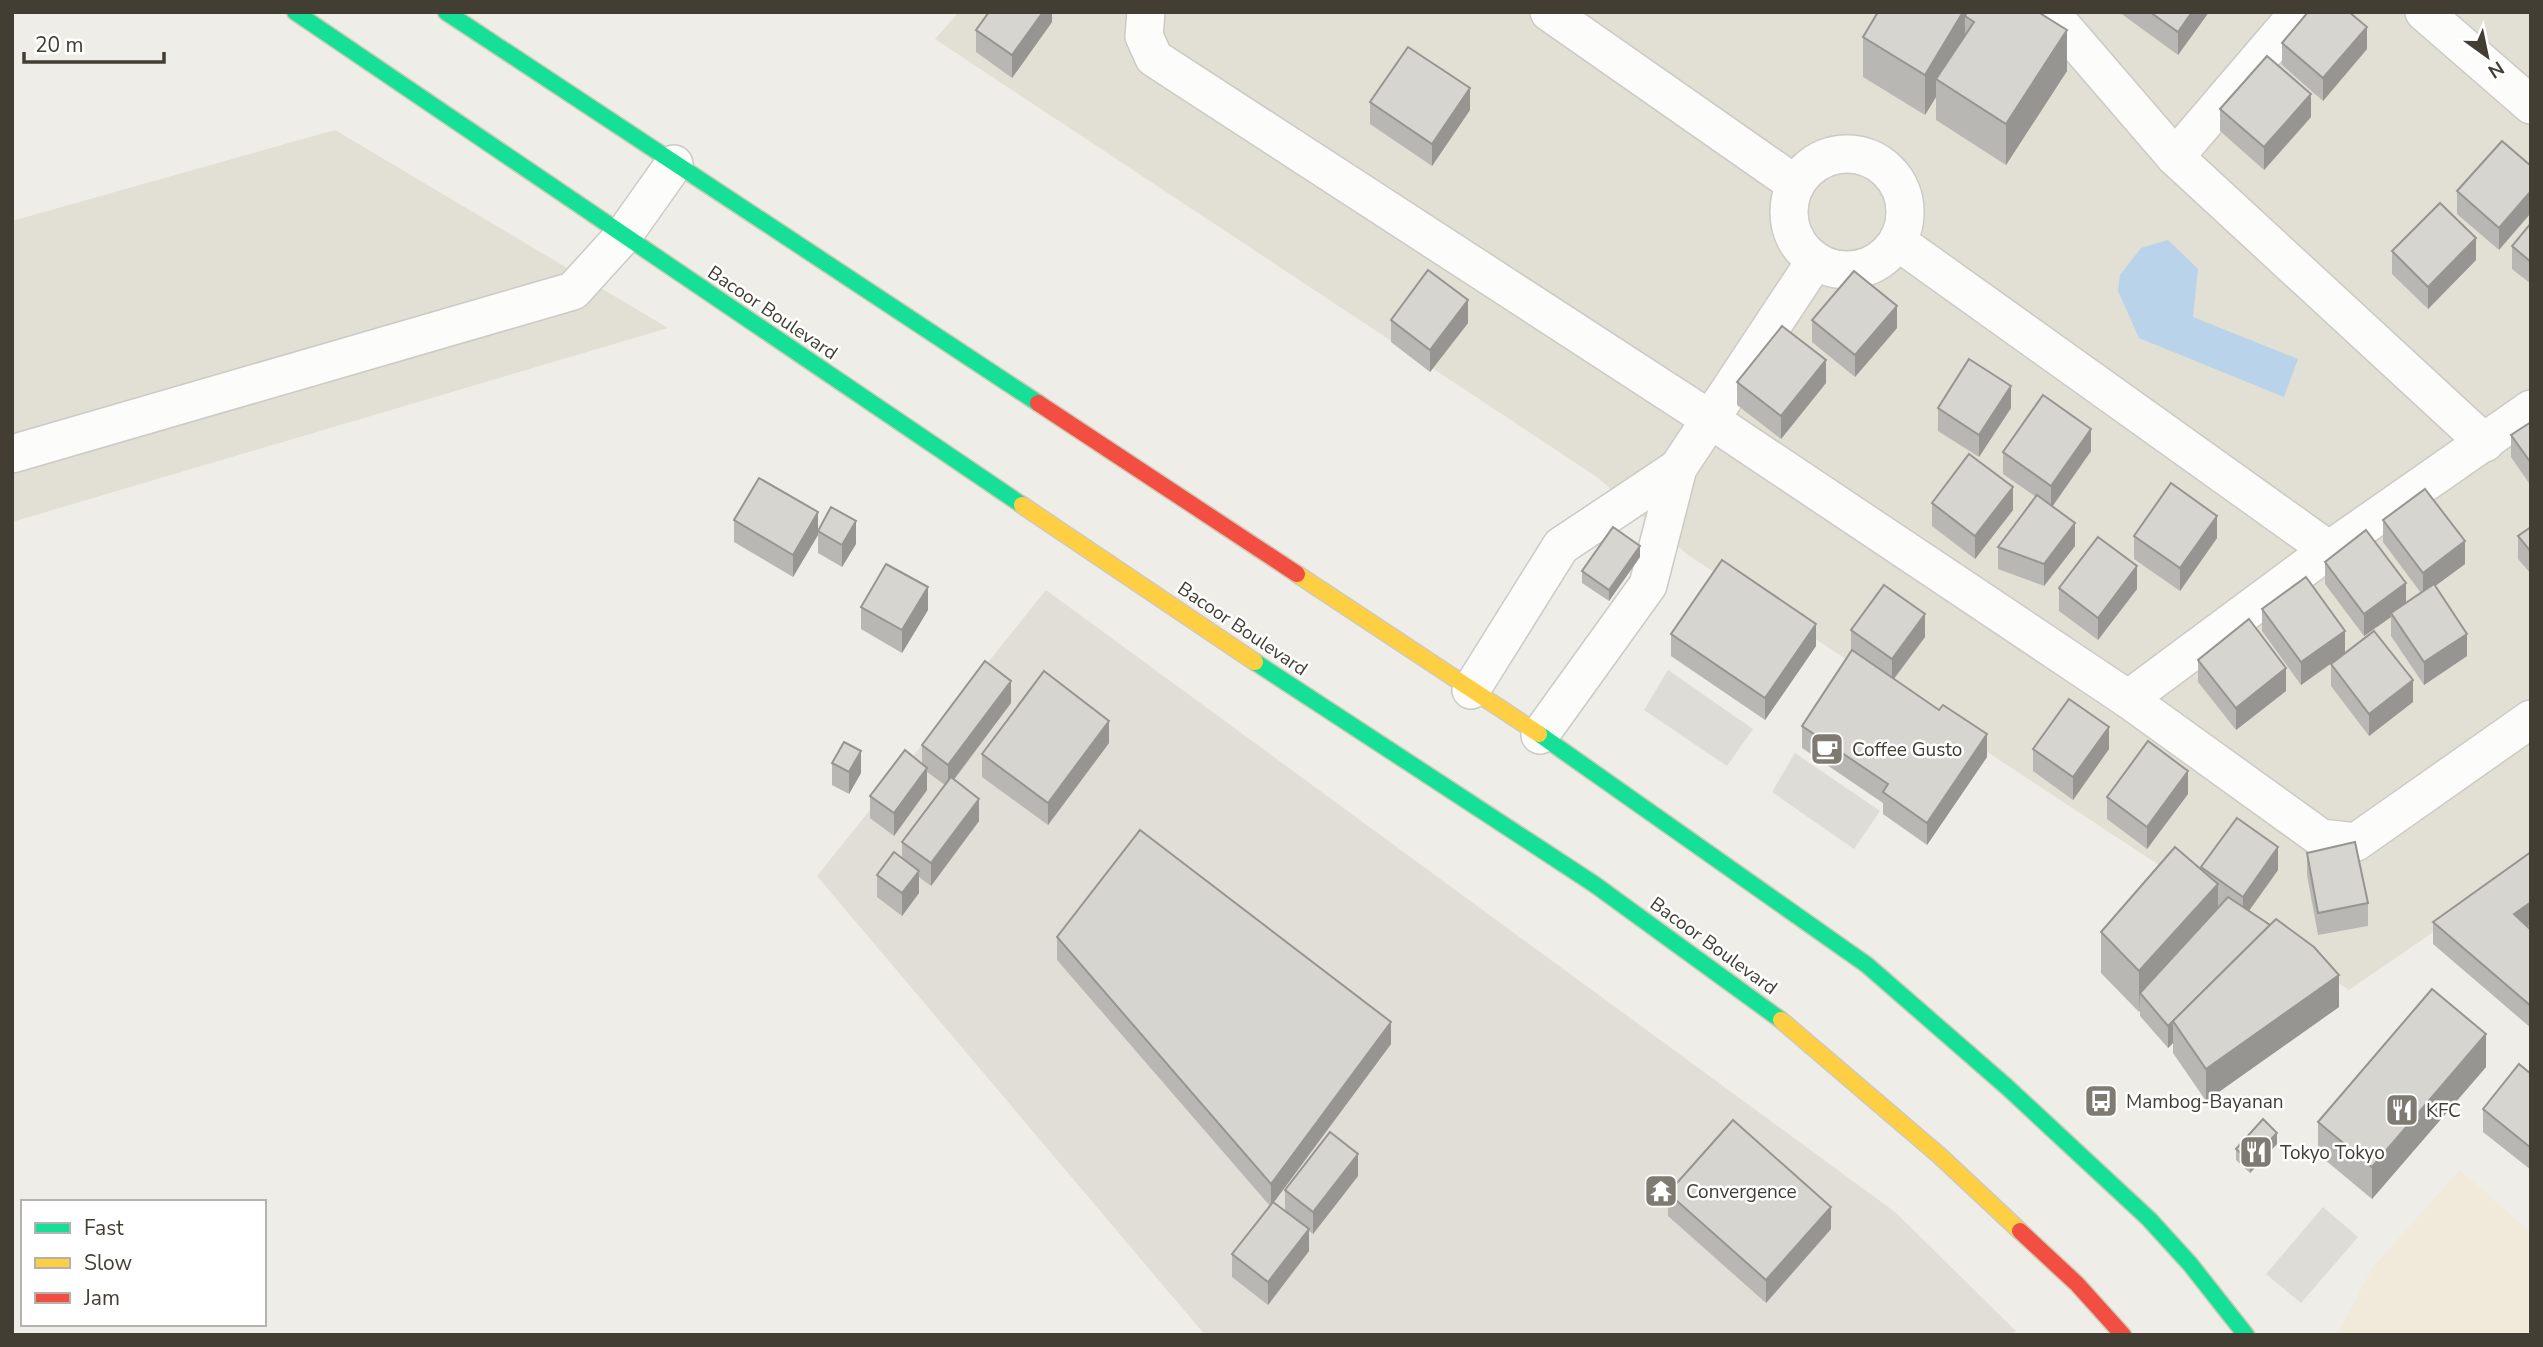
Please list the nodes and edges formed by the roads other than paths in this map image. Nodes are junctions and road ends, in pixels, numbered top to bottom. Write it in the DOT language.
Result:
graph roads {
  1 [pos="295,12"];
  2 [pos="446,12"];
  3 [pos="1146,12"];
  4 [pos="2050,12"];
  5 [pos="2299,12"];
  6 [pos="2424,12"];
  7 [pos="1560,15"];
  8 [pos="2531,105"];
  9 [pos="2175,157"];
  10 [pos="674,164"];
  11 [pos="1795,184"];
  12 [pos="623,236"];
  13 [pos="1898,242"];
  14 [pos="1815,261"];
  15 [pos="2531,409"];
  16 [pos="1711,420"];
  17 [pos="2485,443"];
  18 [pos="12,454"];
  19 [pos="1678,468"];
  20 [pos="2329,550"];
  21 [pos="1471,690"];
  22 [pos="2128,699"];
  23 [pos="2531,719"];
  24 [pos="1540,734"];
  25 [pos="2123,1335"];
  26 [pos="2246,1335"];
  1 -- 12 [label="main road, Bacoor Boulevard"];
  2 -- 10 [label="main road"];
  3 -- 16 [label="street"];
  4 -- 9 [label="street"];
  5 -- 9 [label="street"];
  6 -- 8 [label="street"];
  7 -- 11 [label="street"];
  9 -- 17 [label="street"];
  10 -- 12 [label="street"];
  10 -- 21 [label="main road"];
  11 -- 13 [label="street"];
  11 -- 14 [label="street"];
  12 -- 18 [label="street"];
  12 -- 25 [label="main road, Bacoor Boulevard"];
  13 -- 14 [label="street"];
  13 -- 20 [label="street"];
  14 -- 16 [label="street"];
  15 -- 17 [label="street"];
  16 -- 19 [label="street"];
  16 -- 22 [label="street"];
  17 -- 20 [label="street"];
  19 -- 21 [label="street"];
  19 -- 24 [label="street"];
  20 -- 22 [label="street"];
  21 -- 24 [label="main road"];
  22 -- 23 [label="street"];
  24 -- 26 [label="main road"];
}
